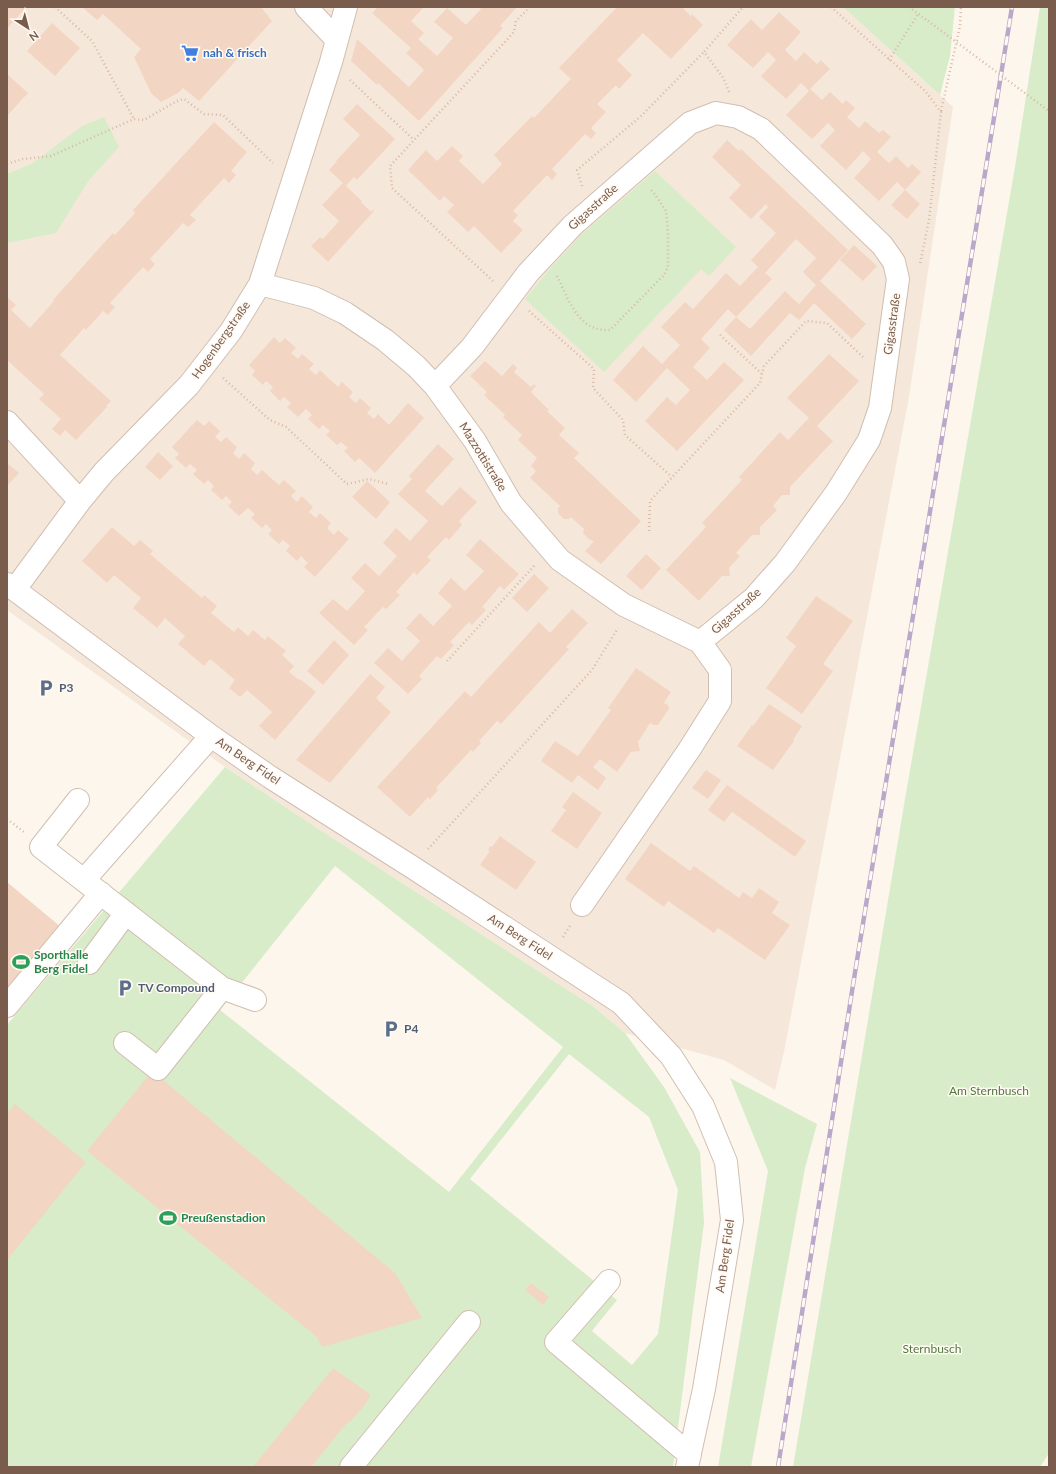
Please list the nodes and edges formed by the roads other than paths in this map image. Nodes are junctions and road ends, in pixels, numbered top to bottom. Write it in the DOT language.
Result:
graph roads {
  1 [pos="306,7"];
  2 [pos="346,7"];
  3 [pos="336,40"];
  4 [pos="260,284"];
  5 [pos="435,386"];
  6 [pos="7,422"];
  7 [pos="80,501"];
  8 [pos="11,587"];
  9 [pos="700,642"];
  10 [pos="211,736"];
  11 [pos="78,800"];
  12 [pos="92,887"];
  13 [pos="582,905"];
  14 [pos="126,913"];
  15 [pos="89,963"];
  16 [pos="222,988"];
  17 [pos="255,1000"];
  18 [pos="7,1006"];
  19 [pos="125,1043"];
  20 [pos="609,1281"];
  21 [pos="469,1322"];
  22 [pos="688,1461"];
  23 [pos="350,1467"];
  1 -- 3 [label="street"];
  2 -- 3 [label="street, Hogenbergstraße"];
  3 -- 4 [label="street, Hogenbergstraße"];
  4 -- 5 [label="street, Mazzottistraße"];
  4 -- 7 [label="street, Hogenbergstraße"];
  5 -- 9 [label="street, Mazzottistraße"];
  5 -- 9 [label="street, Gigasstraße"];
  6 -- 7 [label="street"];
  7 -- 8 [label="street, Hogenbergstraße"];
  8 -- 10 [label="street, Am Berg Fidel"];
  9 -- 13 [label="street, Gigasstraße"];
  10 -- 12 [label="street"];
  10 -- 22 [label="street, Am Berg Fidel"];
  11 -- 12 [label="street"];
  12 -- 14 [label="street"];
  12 -- 18 [label="street"];
  14 -- 15 [label="street"];
  14 -- 16 [label="street"];
  16 -- 17 [label="street"];
  16 -- 19 [label="street"];
  20 -- 22 [label="street"];
  21 -- 23 [label="street"];
}
